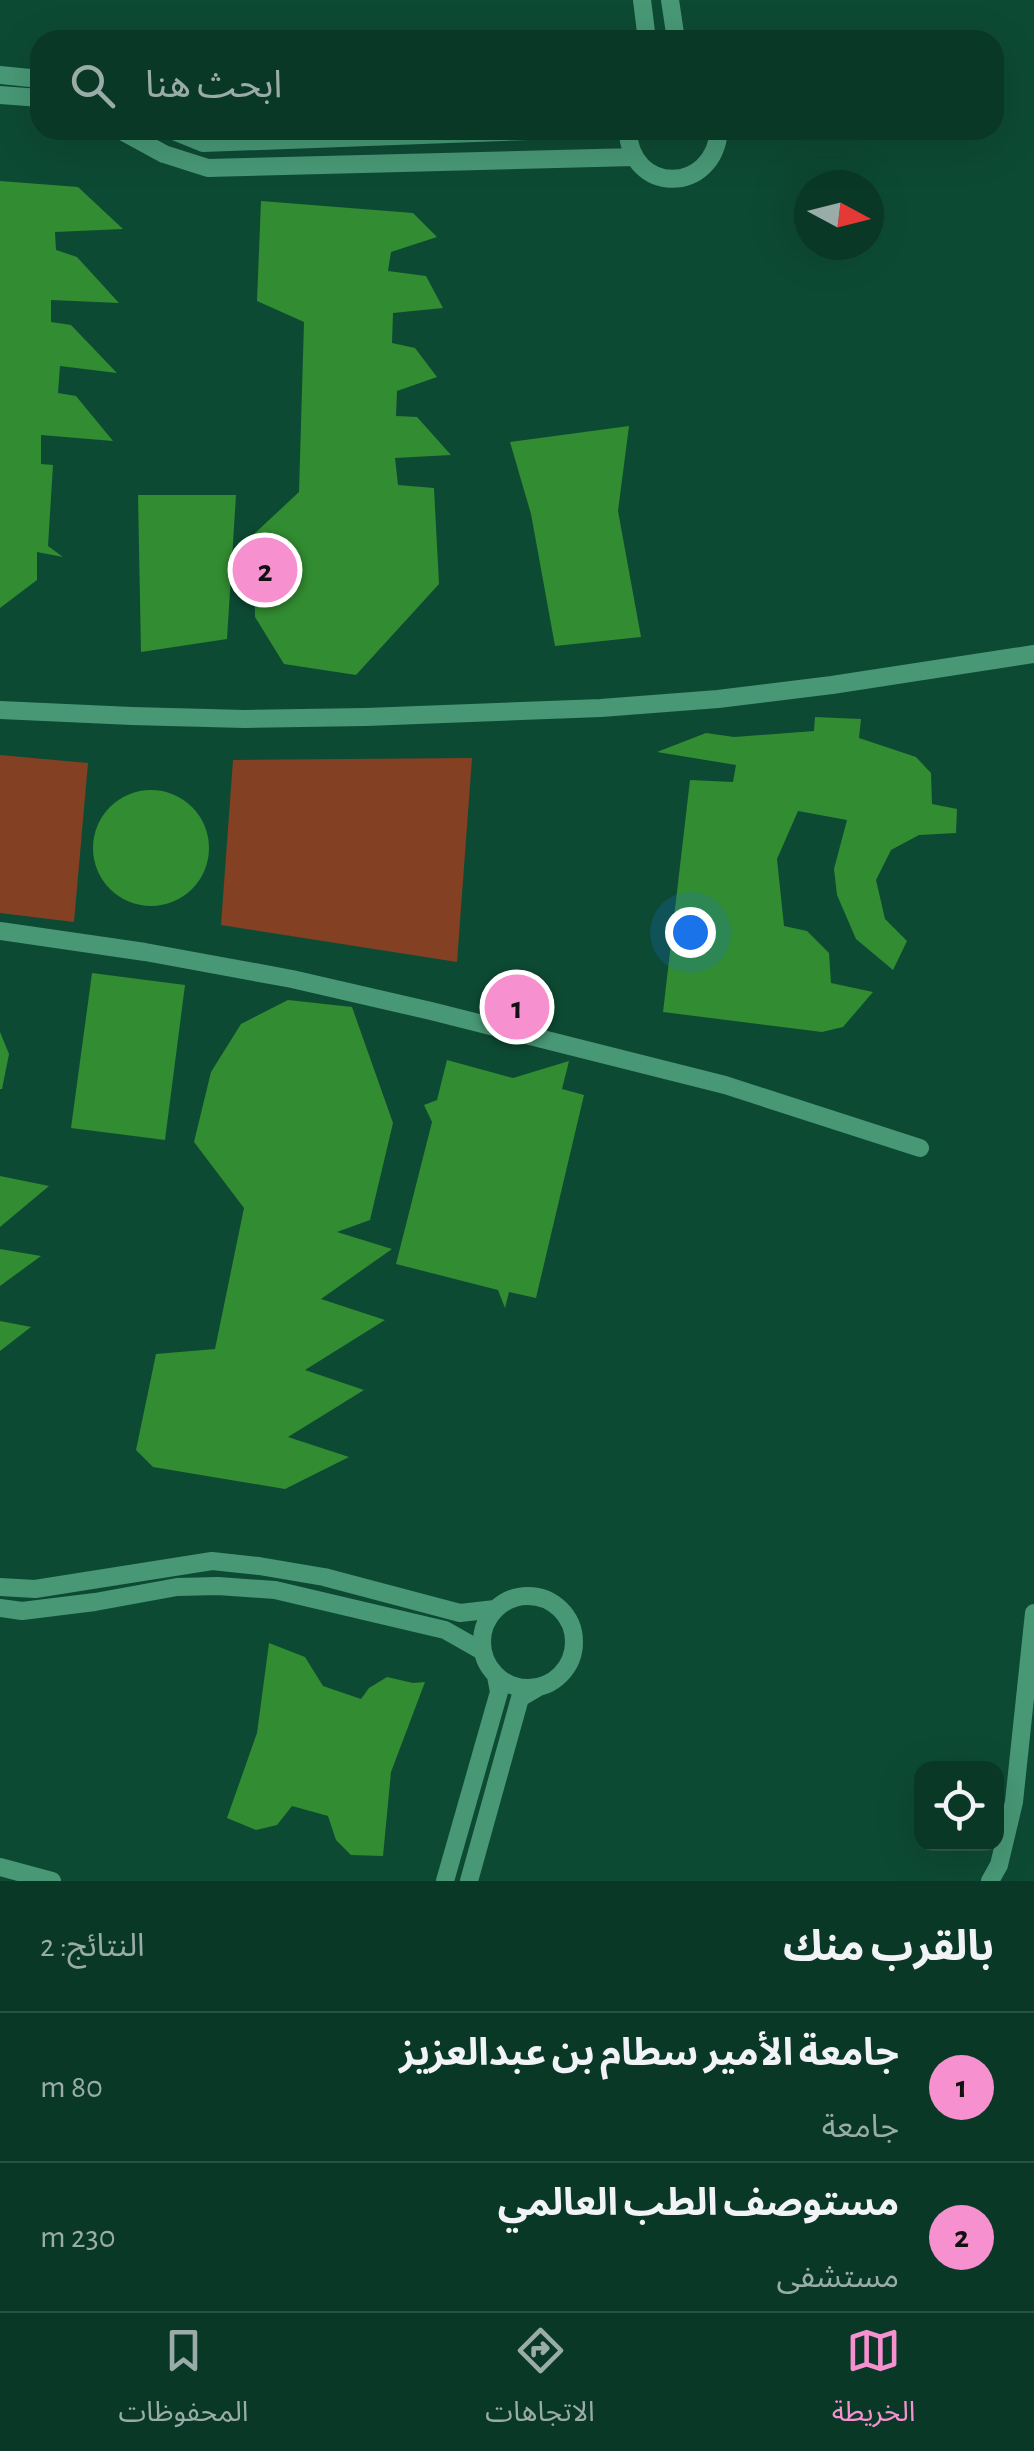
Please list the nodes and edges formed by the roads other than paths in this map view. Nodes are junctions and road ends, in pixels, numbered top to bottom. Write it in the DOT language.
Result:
graph roads {
  1 [pos="642,0"];
  2 [pos="670,0"];
  3 [pos="646,30"];
  4 [pos="674,30"];
  5 [pos="0,75"];
  6 [pos="30,78"];
  7 [pos="0,95"];
  8 [pos="30,97"];
  9 [pos="138,140"];
  10 [pos="196,140"];
  11 [pos="284,140"];
  12 [pos="628,140"];
  13 [pos="718,140"];
  14 [pos="634,157"];
  15 [pos="1034,654"];
  16 [pos="0,710"];
  17 [pos="0,931"];
  18 [pos="920,1148"];
  19 [pos="0,1587"];
  20 [pos="0,1608"];
  21 [pos="494,1609"];
  22 [pos="1034,1613"];
  23 [pos="482,1650"];
  24 [pos="496,1676"];
  25 [pos="538,1687"];
  26 [pos="0,1868"];
  27 [pos="52,1881"];
  28 [pos="445,1881"];
  29 [pos="469,1881"];
  30 [pos="990,1881"];
  1 -- 3 [label="street"];
  2 -- 4 [label="street"];
  5 -- 6 [label="street"];
  7 -- 8 [label="street"];
  9 -- 14 [label="street"];
  10 -- 11 [label="street"];
  12 -- 14 [label="street"];
  13 -- 14 [label="street"];
  15 -- 16 [label="street"];
  17 -- 18 [label="street"];
  19 -- 21 [label="street"];
  20 -- 23 [label="street"];
  21 -- 23 [label="street"];
  21 -- 25 [label="street"];
  22 -- 30 [label="street"];
  23 -- 24 [label="street"];
  24 -- 25 [label="street"];
  24 -- 28 [label="street"];
  25 -- 29 [label="street"];
  26 -- 27 [label="street"];
}
